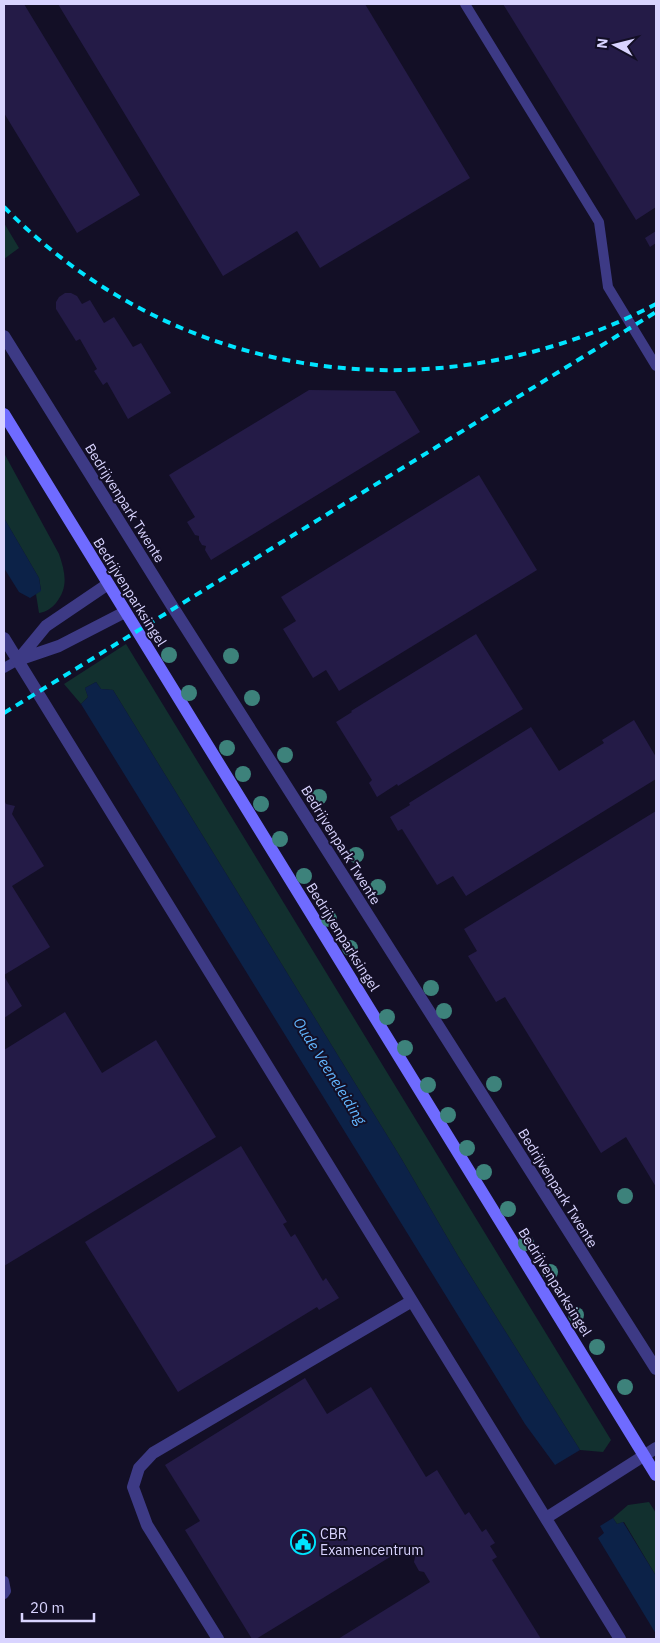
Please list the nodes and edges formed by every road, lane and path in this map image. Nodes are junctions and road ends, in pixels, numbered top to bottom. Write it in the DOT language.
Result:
graph roads {
  1 [pos="465,4"];
  2 [pos="4,336"];
  3 [pos="655,361"];
  4 [pos="4,414"];
  5 [pos="108,584"];
  6 [pos="125,612"];
  7 [pos="4,638"];
  8 [pos="18,660"];
  9 [pos="4,668"];
  10 [pos="412,1301"];
  11 [pos="656,1369"];
  12 [pos="656,1448"];
  13 [pos="644,1455"];
  14 [pos="656,1475"];
  15 [pos="546,1518"];
  16 [pos="4,1580"];
  17 [pos="4,1594"];
  18 [pos="218,1639"];
  19 [pos="620,1639"];
  1 -- 3 [label="lane"];
  2 -- 11 [label="street, Bedrijvenpark Twente"];
  4 -- 5 [label="street, Bedrijvenparksingel"];
  5 -- 6 [label="street, Bedrijvenparksingel"];
  5 -- 8 [label="street"];
  6 -- 8 [label="street"];
  6 -- 13 [label="street, Bedrijvenparksingel"];
  7 -- 8 [label="street"];
  8 -- 9 [label="lane"];
  8 -- 10 [label="street"];
  10 -- 15 [label="street"];
  10 -- 18 [label="street"];
  12 -- 13 [label="street"];
  13 -- 14 [label="street, Bedrijvenparksingel"];
  13 -- 15 [label="street"];
  15 -- 19 [label="street"];
  16 -- 17 [label="lane"];
}
